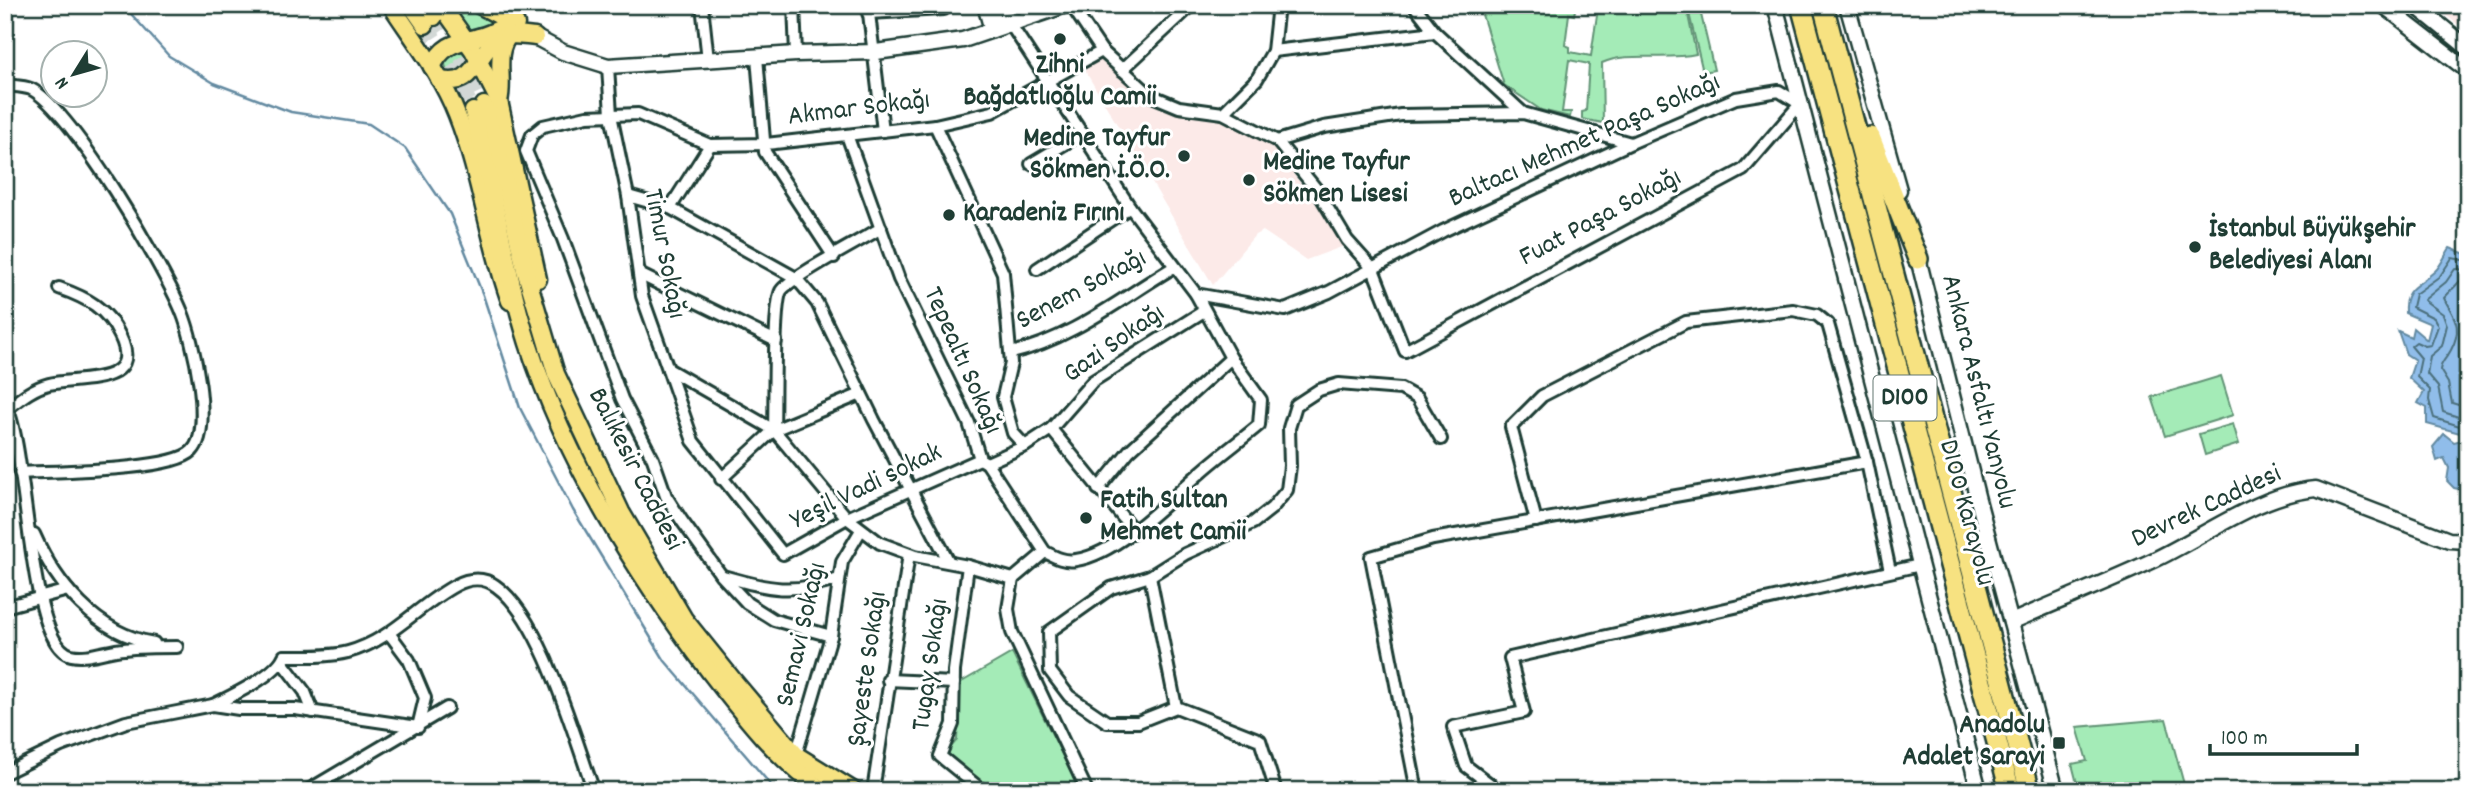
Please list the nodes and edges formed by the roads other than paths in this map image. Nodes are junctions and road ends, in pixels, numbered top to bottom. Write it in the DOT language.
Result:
graph roads {
  1 [pos="391,5"];
  2 [pos="411,5"];
  3 [pos="479,5"];
  4 [pos="702,5"];
  5 [pos="794,5"];
  6 [pos="985,5"];
  7 [pos="997,5"];
  8 [pos="1066,5"];
  9 [pos="1071,5"];
  10 [pos="1192,5"];
  11 [pos="1278,5"];
  12 [pos="1414,5"];
  13 [pos="1766,5"];
  14 [pos="1774,5"];
  15 [pos="1801,5"];
  16 [pos="1824,5"];
  17 [pos="2383,5"];
  18 [pos="2415,5"];
  19 [pos="1848,6"];
  20 [pos="868,9"];
  21 [pos="944,9"];
  22 [pos="431,13"];
  23 [pos="1015,23"];
  24 [pos="513,30"];
  25 [pos="992,30"];
  26 [pos="1435,32"];
  27 [pos="535,37"];
  28 [pos="1782,37"];
  29 [pos="466,40"];
  30 [pos="2468,48"];
  31 [pos="1102,51"];
  32 [pos="1273,51"];
  33 [pos="876,52"];
  34 [pos="796,54"];
  35 [pos="757,57"];
  36 [pos="708,60"];
  37 [pos="480,62"];
  38 [pos="608,66"];
  39 [pos="1122,69"];
  40 [pos="2468,71"];
  41 [pos="435,73"];
  42 [pos="1047,80"];
  43 [pos="5,85"];
  44 [pos="1800,104"];
  45 [pos="485,105"];
  46 [pos="1223,113"];
  47 [pos="1523,113"];
  48 [pos="611,115"];
  49 [pos="935,125"];
  50 [pos="884,131"];
  51 [pos="1083,134"];
  52 [pos="847,135"];
  53 [pos="1277,141"];
  54 [pos="1631,143"];
  55 [pos="766,144"];
  56 [pos="710,145"];
  57 [pos="1031,164"];
  58 [pos="628,196"];
  59 [pos="1130,207"];
  60 [pos="670,208"];
  61 [pos="881,228"];
  62 [pos="834,257"];
  63 [pos="1918,259"];
  64 [pos="1174,267"];
  65 [pos="1037,269"];
  66 [pos="1373,270"];
  67 [pos="639,274"];
  68 [pos="796,278"];
  69 [pos="59,288"];
  70 [pos="1196,294"];
  71 [pos="1204,311"];
  72 [pos="528,341"];
  73 [pos="776,341"];
  74 [pos="1011,353"];
  75 [pos="1231,358"];
  76 [pos="668,369"];
  77 [pos="861,394"];
  78 [pos="6,406"];
  79 [pos="1051,429"];
  80 [pos="774,430"];
  81 [pos="1441,439"];
  82 [pos="1025,446"];
  83 [pos="984,461"];
  84 [pos="1867,462"];
  85 [pos="20,473"];
  86 [pos="721,479"];
  87 [pos="1098,489"];
  88 [pos="912,490"];
  89 [pos="847,518"];
  90 [pos="1536,521"];
  91 [pos="30,525"];
  92 [pos="861,530"];
  93 [pos="1132,530"];
  94 [pos="2468,541"];
  95 [pos="1045,552"];
  96 [pos="909,554"];
  97 [pos="949,562"];
  98 [pos="1920,565"];
  99 [pos="968,566"];
  100 [pos="1890,571"];
  101 [pos="721,575"];
  102 [pos="1150,576"];
  103 [pos="839,579"];
  104 [pos="1013,579"];
  105 [pos="68,590"];
  106 [pos="38,597"];
  107 [pos="5,607"];
  108 [pos="2011,622"];
  109 [pos="389,634"];
  110 [pos="831,636"];
  111 [pos="282,662"];
  112 [pos="888,680"];
  113 [pos="954,682"];
  114 [pos="213,705"];
  115 [pos="1176,707"];
  116 [pos="447,708"];
  117 [pos="313,712"];
  118 [pos="418,727"];
  119 [pos="796,755"];
  120 [pos="5,772"];
  121 [pos="307,791"];
  122 [pos="594,791"];
  123 [pos="823,791"];
  124 [pos="854,791"];
  125 [pos="873,791"];
  126 [pos="983,791"];
  127 [pos="1087,791"];
  128 [pos="1276,791"];
  129 [pos="1417,791"];
  130 [pos="1499,791"];
  131 [pos="1979,791"];
  132 [pos="2010,791"];
  133 [pos="2030,791"];
  134 [pos="2056,791"];
  1 -- 41 [label="main road"];
  2 -- 22 [label="main road"];
  3 -- 24 [label="main road"];
  4 -- 36 [label="street"];
  5 -- 34 [label="street"];
  6 -- 25 [label="main road"];
  7 -- 23 [label="main road"];
  8 -- 23 [label="main road"];
  9 -- 31 [label="street"];
  10 -- 39 [label="street"];
  11 -- 32 [label="street"];
  12 -- 26 [label="street"];
  13 -- 28 [label="main road"];
  14 -- 28 [label="main road"];
  15 -- 132 [label="highway, D100 Karayolu / D100"];
  16 -- 63 [label="highway"];
  16 -- 133 [label="highway, D100 Karayolu / D100"];
  17 -- 40 [label="main road"];
  18 -- 30 [label="main road"];
  19 -- 63 [label="main road, Ankara Asfaltı Yanyolu"];
  20 -- 21 [label="street"];
  20 -- 33 [label="street"];
  22 -- 29 [label="main road"];
  23 -- 25 [label="main road"];
  23 -- 42 [label="street"];
  24 -- 27 [label="main road"];
  24 -- 29 [label="main road"];
  24 -- 37 [label="main road"];
  24 -- 45 [label="main road"];
  25 -- 33 [label="main road"];
  26 -- 32 [label="street"];
  26 -- 47 [label="street"];
  27 -- 38 [label="main road"];
  28 -- 44 [label="main road"];
  29 -- 37 [label="main road"];
  29 -- 41 [label="main road"];
  31 -- 39 [label="street"];
  31 -- 42 [label="street, Akmar Sokağı"];
  32 -- 46 [label="street"];
  33 -- 34 [label="main road"];
  33 -- 50 [label="street"];
  34 -- 35 [label="main road"];
  35 -- 36 [label="main road"];
  35 -- 55 [label="street"];
  36 -- 38 [label="main road"];
  37 -- 41 [label="main road"];
  37 -- 45 [label="main road"];
  38 -- 48 [label="street, Timur Sokağı"];
  39 -- 46 [label="street"];
  41 -- 72 [label="main road"];
  42 -- 49 [label="street, Akmar Sokağı"];
  42 -- 51 [label="street"];
  43 -- 85 [label="street"];
  44 -- 54 [label="street, Baltacı Mehmet Paşa Sokağı"];
  44 -- 66 [label="street, Fuat Paşa Sokağı"];
  44 -- 98 [label="main road"];
  45 -- 72 [label="main road, Balıkesir Caddesi"];
  45 -- 119 [label="main road, Balıkesir Caddesi"];
  46 -- 53 [label="street"];
  47 -- 53 [label="street"];
  47 -- 54 [label="street"];
  48 -- 56 [label="street, Akmar Sokağı"];
  48 -- 58 [label="street, Timur Sokağı"];
  48 -- 101 [label="street, Akmar Sokağı"];
  49 -- 50 [label="street, Akmar Sokağı"];
  49 -- 74 [label="street"];
  50 -- 52 [label="street, Akmar Sokağı"];
  51 -- 57 [label="street"];
  51 -- 59 [label="street"];
  52 -- 55 [label="street, Akmar Sokağı"];
  52 -- 61 [label="street, Tepealtı Sokağı"];
  53 -- 66 [label="street"];
  54 -- 66 [label="street, Baltacı Mehmet Paşa Sokağı"];
  55 -- 56 [label="street, Akmar Sokağı"];
  55 -- 62 [label="street"];
  56 -- 60 [label="street"];
  58 -- 60 [label="street"];
  58 -- 67 [label="street, Timur Sokağı"];
  59 -- 64 [label="street"];
  59 -- 65 [label="street"];
  60 -- 68 [label="street"];
  61 -- 62 [label="street"];
  61 -- 83 [label="street, Tepealtı Sokağı"];
  62 -- 68 [label="street"];
  63 -- 108 [label="main road, Ankara Asfaltı Yanyolu"];
  64 -- 70 [label="street"];
  64 -- 74 [label="street, Senem Sokağı"];
  66 -- 70 [label="street, Baltacı Mehmet Paşa Sokağı"];
  67 -- 73 [label="street"];
  67 -- 76 [label="street, Timur Sokağı"];
  68 -- 73 [label="street"];
  68 -- 77 [label="street"];
  69 -- 78 [label="street"];
  70 -- 71 [label="street"];
  71 -- 75 [label="street"];
  71 -- 79 [label="street, Gazi Sokağı"];
  72 -- 123 [label="main road, Balıkesir Caddesi"];
  73 -- 80 [label="street"];
  74 -- 82 [label="street"];
  75 -- 87 [label="street"];
  75 -- 93 [label="street"];
  76 -- 80 [label="street"];
  76 -- 86 [label="street, Yeşil Vadi sokak"];
  77 -- 80 [label="street"];
  77 -- 88 [label="street"];
  78 -- 85 [label="street"];
  79 -- 82 [label="street, Gazi Sokağı"];
  79 -- 87 [label="street"];
  80 -- 86 [label="street"];
  80 -- 89 [label="street"];
  81 -- 102 [label="street"];
  82 -- 83 [label="street, Gazi Sokağı"];
  83 -- 88 [label="street, Yeşil Vadi sokak"];
  83 -- 95 [label="street, Tepealtı Sokağı"];
  84 -- 90 [label="street"];
  84 -- 90 [label="street"];
  84 -- 100 [label="street"];
  85 -- 91 [label="street"];
  86 -- 89 [label="street, Yeşil Vadi sokak"];
  87 -- 93 [label="street"];
  88 -- 89 [label="street, Yeşil Vadi sokak"];
  88 -- 97 [label="street"];
  89 -- 92 [label="street"];
  90 -- 129 [label="street"];
  91 -- 105 [label="street"];
  91 -- 106 [label="street"];
  92 -- 96 [label="street"];
  92 -- 103 [label="street, Semavi Sokağı"];
  93 -- 95 [label="street"];
  94 -- 108 [label="main road, Devrek Caddesi"];
  95 -- 104 [label="street"];
  96 -- 97 [label="street"];
  96 -- 112 [label="street, Şayeste Sokağı"];
  97 -- 99 [label="street"];
  98 -- 100 [label="street"];
  98 -- 131 [label="main road"];
  99 -- 104 [label="street"];
  99 -- 113 [label="street, Tugay Sokağı"];
  100 -- 130 [label="street"];
  101 -- 103 [label="street"];
  101 -- 110 [label="street"];
  102 -- 115 [label="street"];
  102 -- 115 [label="street"];
  103 -- 110 [label="street, Semavi Sokağı"];
  104 -- 127 [label="street"];
  105 -- 106 [label="street"];
  105 -- 106 [label="street"];
  106 -- 107 [label="street"];
  108 -- 134 [label="main road, Ankara Asfaltı Yanyolu"];
  109 -- 111 [label="street"];
  109 -- 118 [label="street"];
  109 -- 122 [label="street"];
  110 -- 119 [label="street, Semavi Sokağı"];
  111 -- 114 [label="street"];
  111 -- 117 [label="street"];
  112 -- 113 [label="street"];
  112 -- 125 [label="street, Şayeste Sokağı"];
  113 -- 126 [label="street, Tugay Sokağı"];
  114 -- 117 [label="street"];
  114 -- 120 [label="street"];
  115 -- 128 [label="street"];
  116 -- 118 [label="street"];
  117 -- 118 [label="street"];
  118 -- 121 [label="street"];
  119 -- 124 [label="main road, Balıkesir Caddesi"];
}
